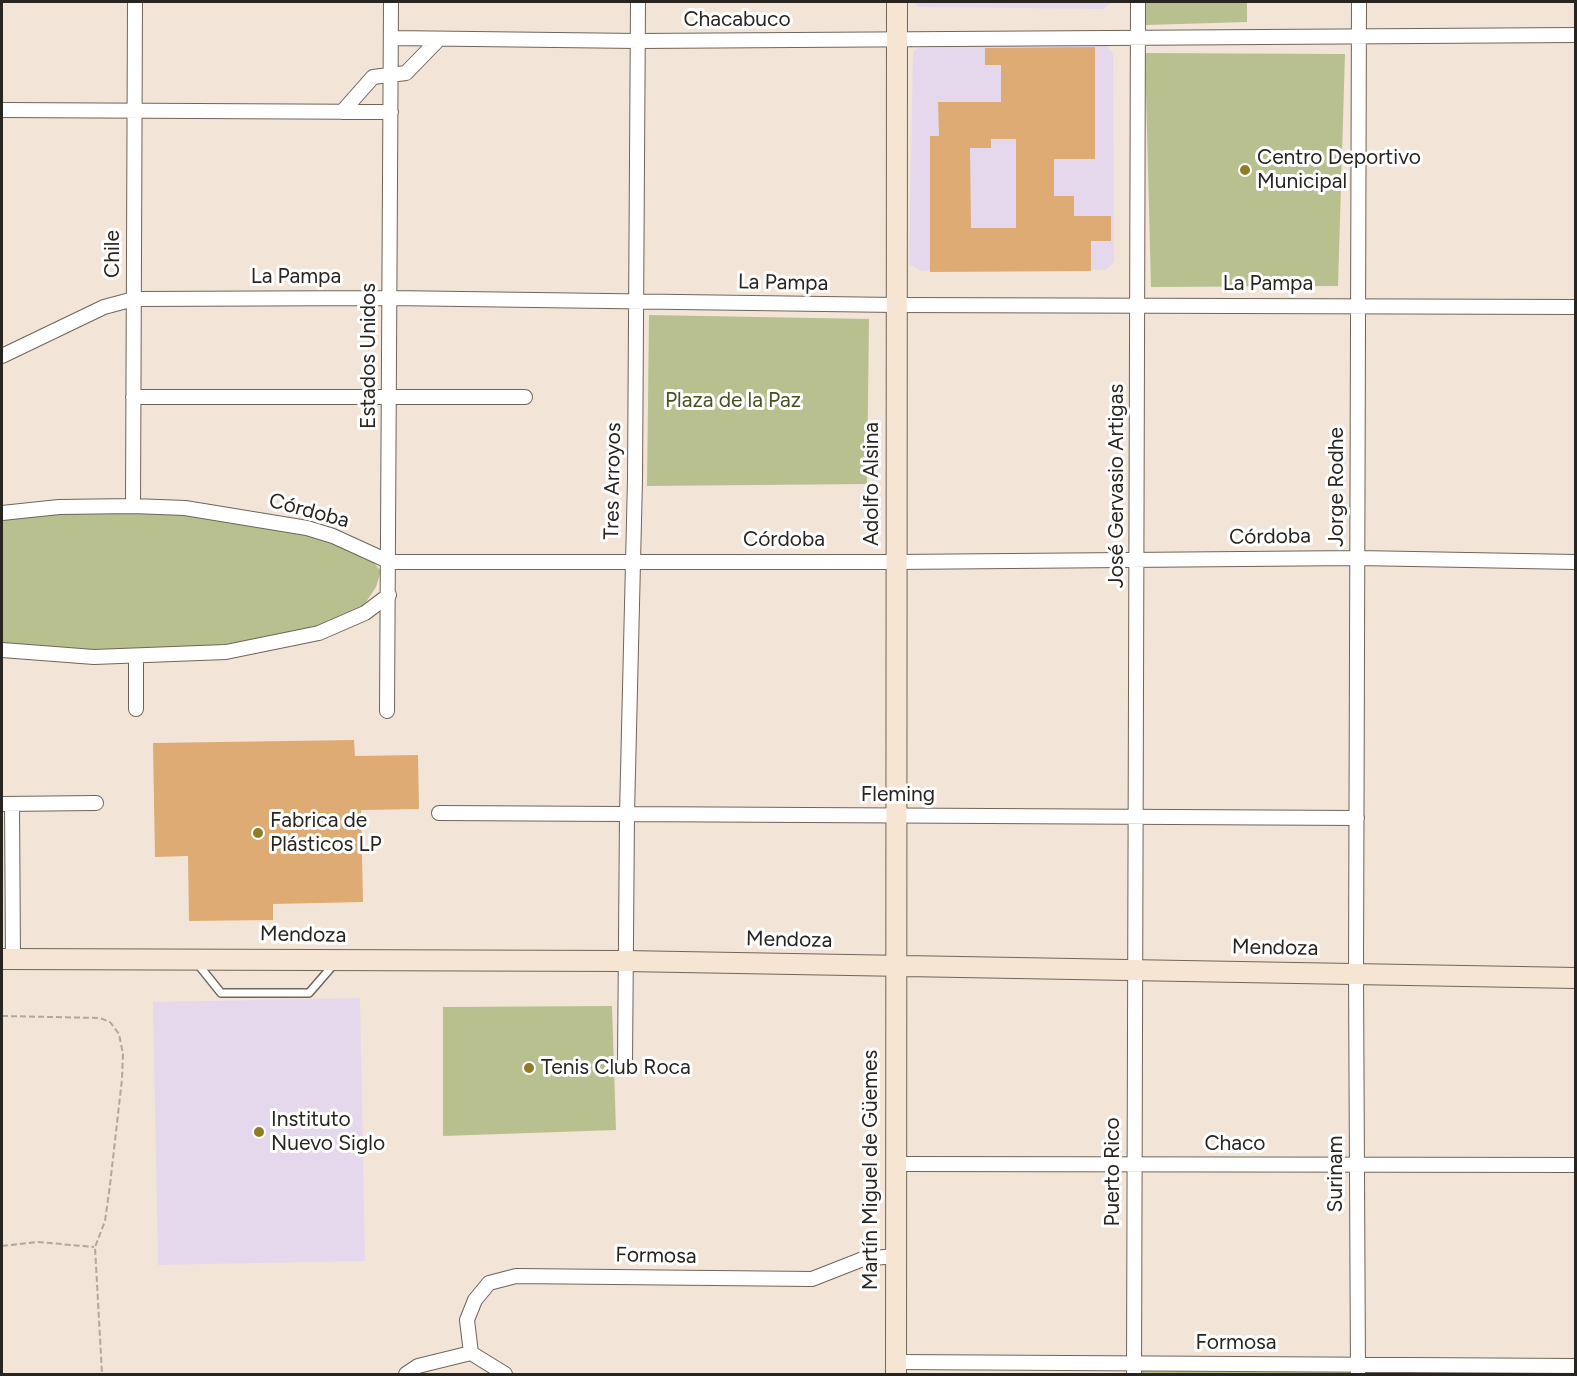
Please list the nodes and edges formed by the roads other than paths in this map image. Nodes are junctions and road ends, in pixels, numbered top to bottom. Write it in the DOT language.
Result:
graph roads {
  1 [pos="135,2"];
  2 [pos="392,2"];
  3 [pos="638,2"];
  4 [pos="897,2"];
  5 [pos="1138,2"];
  6 [pos="1359,2"];
  7 [pos="1575,35"];
  8 [pos="1359,37"];
  9 [pos="391,38"];
  10 [pos="1138,38"];
  11 [pos="439,39"];
  12 [pos="897,39"];
  13 [pos="638,41"];
  14 [pos="391,75"];
  15 [pos="2,110"];
  16 [pos="133,111"];
  17 [pos="342,112"];
  18 [pos="391,112"];
  19 [pos="390,298"];
  20 [pos="134,299"];
  21 [pos="636,302"];
  22 [pos="896,305"];
  23 [pos="1138,305"];
  24 [pos="1358,305"];
  25 [pos="1575,307"];
  26 [pos="2,356"];
  27 [pos="133,397"];
  28 [pos="525,397"];
  29 [pos="390,398"];
  30 [pos="133,506"];
  31 [pos="2,513"];
  32 [pos="1358,558"];
  33 [pos="633,560"];
  34 [pos="1137,560"];
  35 [pos="390,562"];
  36 [pos="896,562"];
  37 [pos="1575,562"];
  38 [pos="389,595"];
  39 [pos="2,650"];
  40 [pos="136,656"];
  41 [pos="136,709"];
  42 [pos="387,711"];
  43 [pos="96,803"];
  44 [pos="7,804"];
  45 [pos="439,813"];
  46 [pos="627,814"];
  47 [pos="895,816"];
  48 [pos="1137,818"];
  49 [pos="1357,818"];
  50 [pos="194,958"];
  51 [pos="7,959"];
  52 [pos="339,959"];
  53 [pos="625,961"];
  54 [pos="895,966"];
  55 [pos="1135,970"];
  56 [pos="1356,973"];
  57 [pos="1575,978"];
  58 [pos="625,1063"];
  59 [pos="895,1164"];
  60 [pos="1134,1164"];
  61 [pos="1357,1165"];
  62 [pos="1575,1165"];
  63 [pos="895,1256"];
  64 [pos="471,1353"];
  65 [pos="1575,1366"];
  66 [pos="896,1368"];
  67 [pos="1134,1369"];
  68 [pos="1358,1370"];
  69 [pos="406,1374"];
  70 [pos="505,1374"];
  1 -- 16 [label="street, Chile"];
  2 -- 9 [label="street, Estados Unidos"];
  3 -- 13 [label="street, Tres Arroyos"];
  4 -- 12 [label="main road, Adolfo Alsina"];
  5 -- 10 [label="street, José Gervasio Artigas"];
  6 -- 8 [label="street, Jorge Rodhe"];
  7 -- 8 [label="street, Chacabuco"];
  8 -- 10 [label="street, Chacabuco"];
  8 -- 24 [label="street, Jorge Rodhe"];
  9 -- 11 [label="street, Chacabuco"];
  9 -- 14 [label="street, Estados Unidos"];
  10 -- 12 [label="street, Chacabuco"];
  10 -- 23 [label="street, José Gervasio Artigas"];
  11 -- 13 [label="street, Chacabuco"];
  11 -- 14 [label="street"];
  12 -- 13 [label="street, Chacabuco"];
  12 -- 22 [label="main road, Adolfo Alsina"];
  13 -- 21 [label="street, Tres Arroyos"];
  14 -- 17 [label="street"];
  14 -- 18 [label="street, Estados Unidos"];
  15 -- 16 [label="street"];
  16 -- 17 [label="street"];
  16 -- 20 [label="street, Chile"];
  17 -- 18 [label="street"];
  18 -- 19 [label="street, Estados Unidos"];
  19 -- 20 [label="street, La Pampa"];
  19 -- 21 [label="street, La Pampa"];
  19 -- 29 [label="street, Estados Unidos"];
  20 -- 26 [label="street, La Pampa"];
  20 -- 27 [label="street, Chile"];
  21 -- 22 [label="street, La Pampa"];
  21 -- 33 [label="street, Tres Arroyos"];
  22 -- 23 [label="street, La Pampa"];
  22 -- 36 [label="main road, Adolfo Alsina"];
  23 -- 24 [label="street, La Pampa"];
  23 -- 34 [label="street, José Gervasio Artigas"];
  24 -- 25 [label="street, La Pampa"];
  24 -- 32 [label="street, Jorge Rodhe"];
  27 -- 29 [label="street"];
  27 -- 30 [label="street, Chile"];
  28 -- 29 [label="street"];
  29 -- 35 [label="street, Estados Unidos"];
  30 -- 31 [label="street, Córdoba"];
  30 -- 35 [label="street, Córdoba"];
  32 -- 34 [label="street, Córdoba"];
  32 -- 37 [label="street, Córdoba"];
  32 -- 49 [label="street, Jorge Rodhe"];
  33 -- 35 [label="street, Córdoba"];
  33 -- 36 [label="street, Córdoba"];
  33 -- 46 [label="street, Tres Arroyos"];
  34 -- 36 [label="street, Córdoba"];
  34 -- 48 [label="street, José Gervasio Artigas"];
  35 -- 38 [label="street, Estados Unidos"];
  36 -- 47 [label="main road, Adolfo Alsina"];
  38 -- 40 [label="street"];
  38 -- 42 [label="street, Estados Unidos"];
  39 -- 40 [label="street"];
  40 -- 41 [label="street"];
  43 -- 44 [label="street"];
  44 -- 51 [label="street"];
  45 -- 46 [label="street, Fleming"];
  46 -- 47 [label="street, Fleming"];
  46 -- 53 [label="street, Tres Arroyos"];
  47 -- 48 [label="street, Fleming"];
  47 -- 54 [label="main road, Adolfo Alsina"];
  48 -- 49 [label="street, Fleming"];
  48 -- 55 [label="street, José Gervasio Artigas"];
  49 -- 56 [label="street, Jorge Rodhe"];
  50 -- 51 [label="main road, Mendoza"];
  50 -- 52 [label="main road, Mendoza"];
  50 -- 52 [label="lane"];
  52 -- 53 [label="main road, Mendoza"];
  53 -- 54 [label="main road, Mendoza"];
  53 -- 58 [label="street, Tres Arroyos"];
  54 -- 55 [label="main road, Mendoza"];
  54 -- 59 [label="main road, Martín Miguel de Güemes"];
  55 -- 56 [label="main road, Mendoza"];
  55 -- 60 [label="street, Puerto Rico"];
  56 -- 57 [label="main road, Mendoza"];
  56 -- 61 [label="street, Surinam"];
  59 -- 60 [label="street, Chaco"];
  59 -- 63 [label="main road, Martín Miguel de Güemes"];
  60 -- 61 [label="street, Chaco"];
  60 -- 67 [label="street, Puerto Rico"];
  61 -- 62 [label="street, Chaco"];
  61 -- 68 [label="street, Surinam"];
  63 -- 64 [label="street, Formosa"];
  63 -- 66 [label="main road, Martín Miguel de Güemes"];
  64 -- 69 [label="street"];
  64 -- 70 [label="street"];
  65 -- 68 [label="street, Formosa"];
  66 -- 67 [label="street, Formosa"];
  67 -- 68 [label="street, Formosa"];
}
